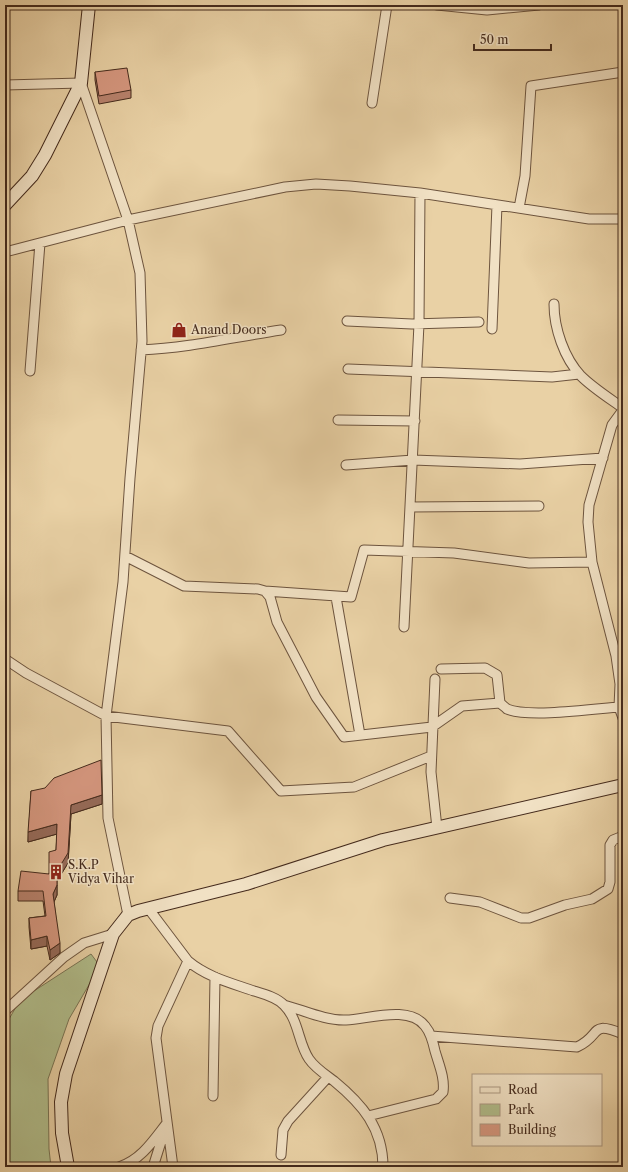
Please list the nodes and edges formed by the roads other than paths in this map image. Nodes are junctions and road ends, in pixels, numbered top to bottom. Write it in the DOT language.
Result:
graph roads {
  1 [pos="90,5"];
  2 [pos="387,5"];
  3 [pos="437,5"];
  4 [pos="539,5"];
  5 [pos="623,72"];
  6 [pos="81,83"];
  7 [pos="5,85"];
  8 [pos="372,103"];
  9 [pos="420,193"];
  10 [pos="5,204"];
  11 [pos="497,205"];
  12 [pos="519,208"];
  13 [pos="623,218"];
  14 [pos="128,220"];
  15 [pos="40,243"];
  16 [pos="5,252"];
  17 [pos="554,304"];
  18 [pos="346,321"];
  19 [pos="479,322"];
  20 [pos="419,324"];
  21 [pos="492,329"];
  22 [pos="281,330"];
  23 [pos="141,350"];
  24 [pos="348,369"];
  25 [pos="30,371"];
  26 [pos="416,372"];
  27 [pos="579,374"];
  28 [pos="623,409"];
  29 [pos="338,420"];
  30 [pos="415,421"];
  31 [pos="602,458"];
  32 [pos="413,460"];
  33 [pos="346,465"];
  34 [pos="539,506"];
  35 [pos="410,507"];
  36 [pos="408,553"];
  37 [pos="124,556"];
  38 [pos="592,562"];
  39 [pos="265,591"];
  40 [pos="336,597"];
  41 [pos="404,627"];
  42 [pos="5,659"];
  43 [pos="441,669"];
  44 [pos="436,679"];
  45 [pos="622,684"];
  46 [pos="500,703"];
  47 [pos="619,707"];
  48 [pos="106,716"];
  49 [pos="623,718"];
  50 [pos="432,727"];
  51 [pos="360,735"];
  52 [pos="431,756"];
  53 [pos="623,785"];
  54 [pos="437,828"];
  55 [pos="623,836"];
  56 [pos="450,898"];
  57 [pos="148,908"];
  58 [pos="128,915"];
  59 [pos="113,934"];
  60 [pos="188,961"];
  61 [pos="215,977"];
  62 [pos="284,1005"];
  63 [pos="5,1011"];
  64 [pos="623,1034"];
  65 [pos="431,1036"];
  66 [pos="328,1077"];
  67 [pos="213,1096"];
  68 [pos="368,1116"];
  69 [pos="167,1123"];
  70 [pos="281,1155"];
  71 [pos="68,1167"];
  72 [pos="119,1167"];
  73 [pos="153,1167"];
  74 [pos="173,1167"];
  75 [pos="383,1167"];
  1 -- 6 [label="main road"];
  2 -- 8 [label="street"];
  3 -- 4 [label="street"];
  5 -- 12 [label="street"];
  6 -- 7 [label="street"];
  6 -- 10 [label="main road"];
  6 -- 14 [label="street"];
  9 -- 11 [label="street"];
  9 -- 14 [label="street"];
  9 -- 20 [label="street"];
  11 -- 12 [label="street"];
  11 -- 21 [label="street"];
  12 -- 13 [label="street"];
  14 -- 15 [label="street"];
  14 -- 23 [label="street"];
  15 -- 16 [label="street"];
  15 -- 25 [label="street"];
  17 -- 27 [label="street"];
  18 -- 20 [label="street"];
  19 -- 20 [label="street"];
  20 -- 26 [label="street"];
  22 -- 23 [label="street"];
  23 -- 37 [label="street"];
  24 -- 26 [label="street"];
  26 -- 27 [label="street"];
  26 -- 30 [label="street"];
  27 -- 28 [label="street"];
  28 -- 31 [label="street"];
  29 -- 30 [label="street"];
  30 -- 32 [label="street"];
  31 -- 32 [label="street"];
  31 -- 38 [label="street"];
  32 -- 33 [label="street"];
  32 -- 35 [label="street"];
  34 -- 35 [label="street"];
  35 -- 36 [label="street"];
  36 -- 38 [label="street"];
  36 -- 40 [label="street"];
  36 -- 41 [label="street"];
  37 -- 39 [label="street"];
  37 -- 48 [label="street"];
  38 -- 45 [label="street"];
  39 -- 40 [label="street"];
  39 -- 51 [label="street"];
  40 -- 51 [label="street"];
  42 -- 48 [label="street"];
  43 -- 46 [label="street"];
  44 -- 50 [label="street"];
  45 -- 47 [label="street"];
  46 -- 47 [label="street"];
  46 -- 50 [label="street"];
  47 -- 49 [label="street"];
  48 -- 52 [label="street"];
  48 -- 58 [label="street"];
  50 -- 51 [label="street"];
  50 -- 52 [label="street"];
  52 -- 54 [label="street"];
  53 -- 54 [label="main road"];
  54 -- 57 [label="main road"];
  55 -- 56 [label="street"];
  57 -- 58 [label="main road"];
  57 -- 60 [label="street"];
  58 -- 59 [label="main road"];
  59 -- 63 [label="street"];
  59 -- 71 [label="main road"];
  60 -- 61 [label="street"];
  60 -- 69 [label="street"];
  61 -- 62 [label="street"];
  61 -- 67 [label="street"];
  62 -- 65 [label="street"];
  62 -- 66 [label="street"];
  64 -- 65 [label="street"];
  65 -- 68 [label="street"];
  66 -- 68 [label="street"];
  66 -- 70 [label="street"];
  68 -- 75 [label="street"];
  69 -- 72 [label="street"];
  69 -- 73 [label="street"];
  69 -- 74 [label="street"];
}
